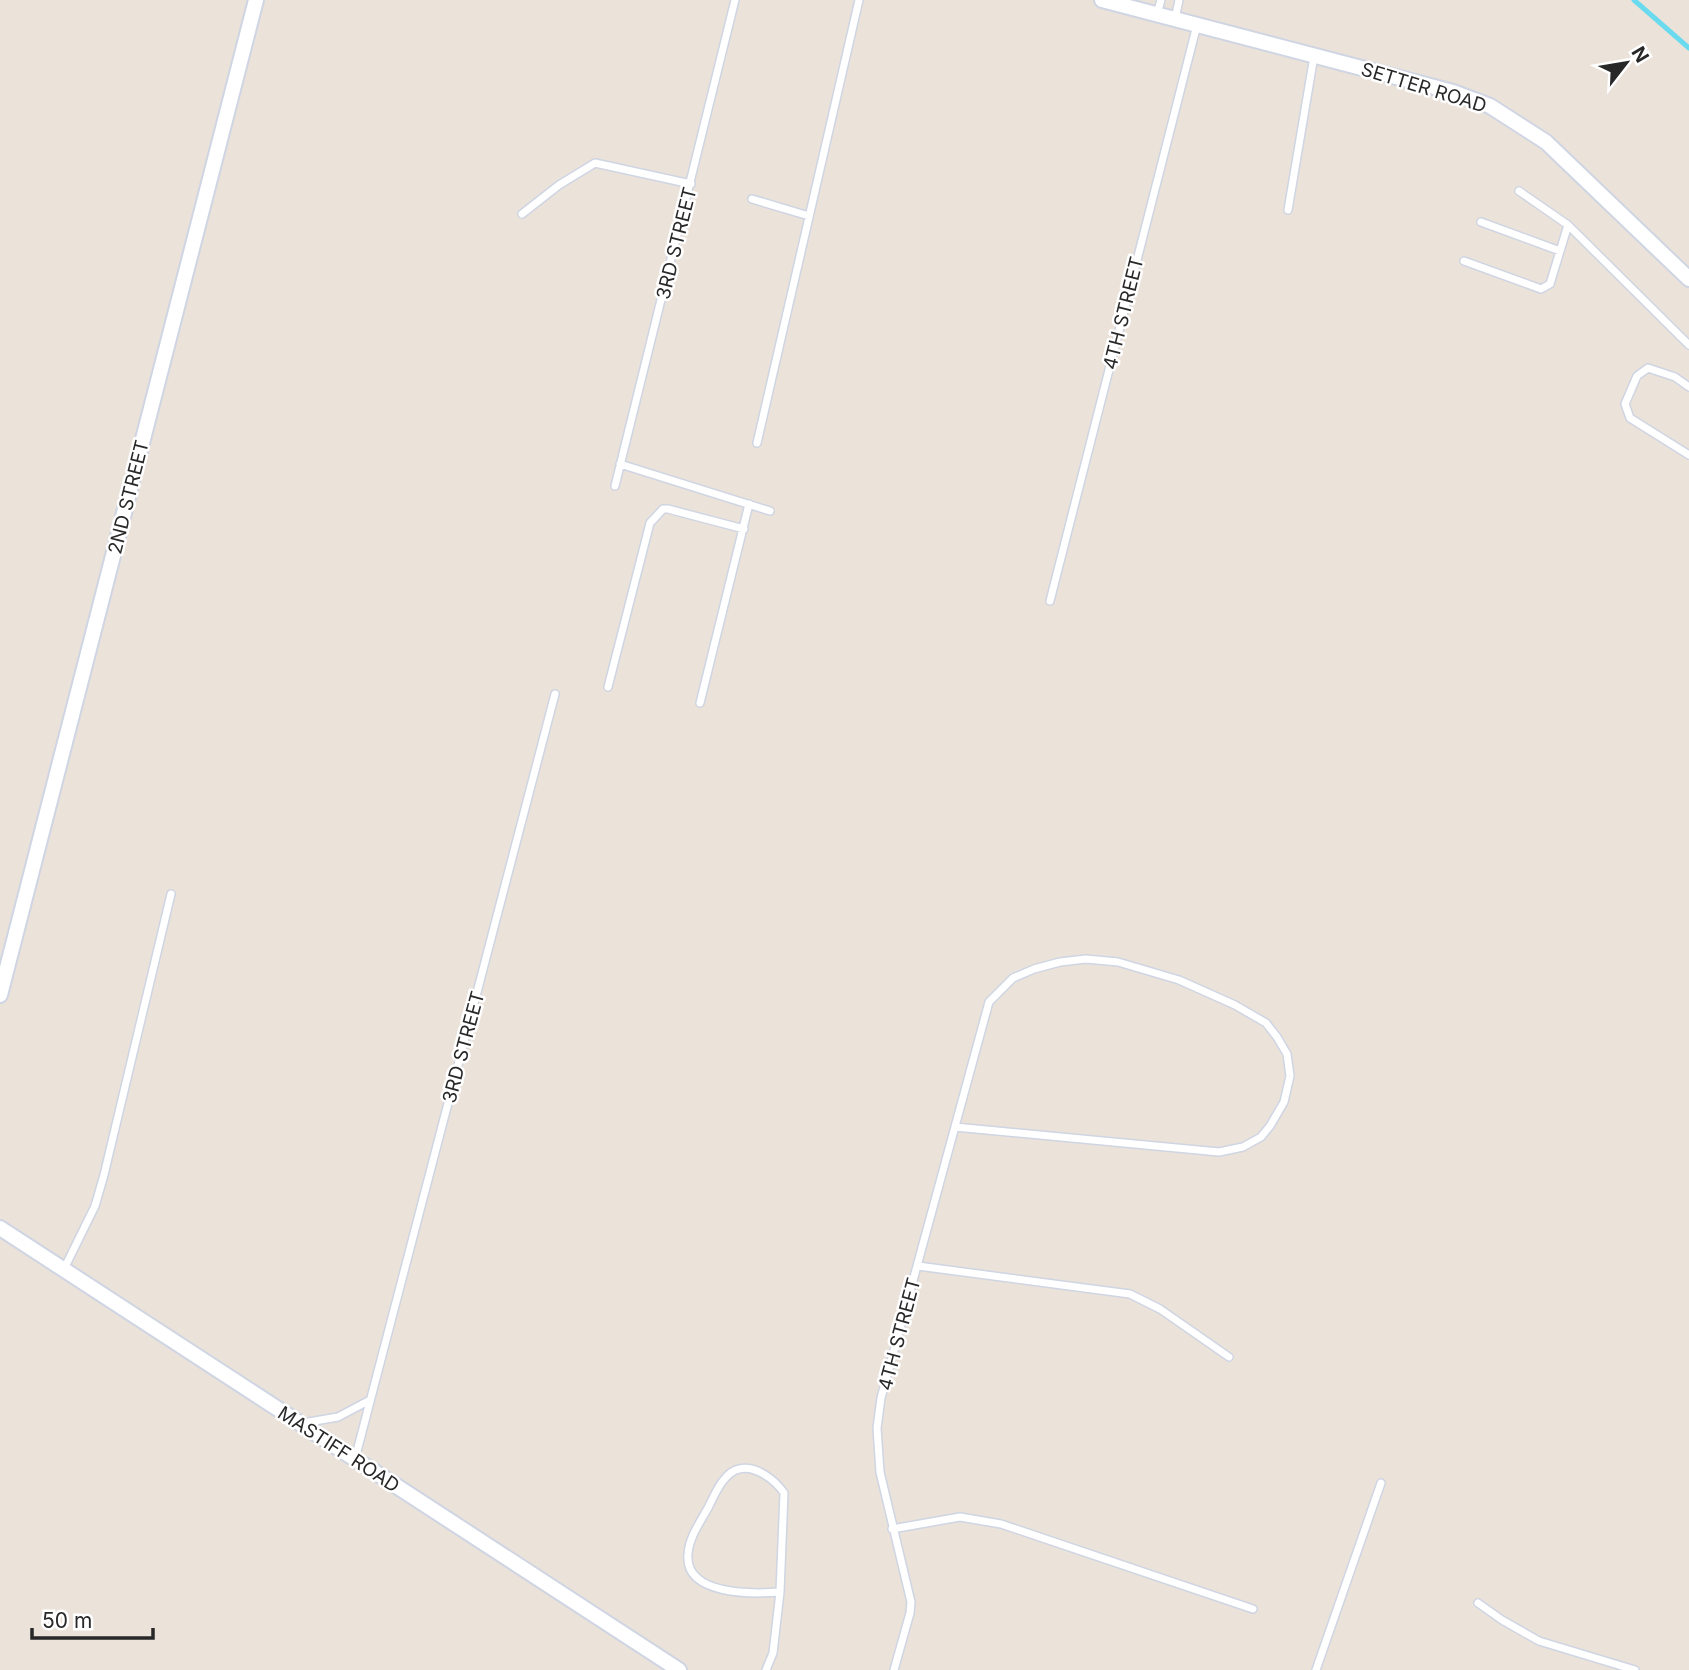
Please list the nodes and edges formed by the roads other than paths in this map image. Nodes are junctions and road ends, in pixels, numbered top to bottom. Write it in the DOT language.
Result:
graph roads {
  1 [pos="256,0"];
  2 [pos="735,0"];
  3 [pos="859,0"];
  4 [pos="1102,0"];
  5 [pos="1179,0"];
  6 [pos="1159,7"];
  7 [pos="1175,19"];
  8 [pos="1197,25"];
  9 [pos="1314,55"];
  10 [pos="691,184"];
  11 [pos="1519,191"];
  12 [pos="752,199"];
  13 [pos="1288,210"];
  14 [pos="522,214"];
  15 [pos="809,216"];
  16 [pos="1481,222"];
  17 [pos="1568,225"];
  18 [pos="1560,251"];
  19 [pos="1464,261"];
  20 [pos="1689,279"];
  21 [pos="1689,345"];
  22 [pos="1689,387"];
  23 [pos="757,443"];
  24 [pos="1689,455"];
  25 [pos="620,464"];
  26 [pos="615,486"];
  27 [pos="750,504"];
  28 [pos="770,511"];
  29 [pos="744,529"];
  30 [pos="1049,601"];
  31 [pos="608,687"];
  32 [pos="555,694"];
  33 [pos="700,703"];
  34 [pos="172,894"];
  35 [pos="0,995"];
  36 [pos="955,1127"];
  37 [pos="0,1228"];
  38 [pos="918,1266"];
  39 [pos="64,1269"];
  40 [pos="1229,1357"];
  41 [pos="371,1399"];
  42 [pos="299,1423"];
  43 [pos="355,1460"];
  44 [pos="1381,1483"];
  45 [pos="892,1529"];
  46 [pos="780,1592"];
  47 [pos="1478,1603"];
  48 [pos="1254,1609"];
  49 [pos="679,1670"];
  50 [pos="766,1670"];
  51 [pos="894,1670"];
  52 [pos="1316,1670"];
  53 [pos="1635,1670"];
  1 -- 35 [label="street, 2ND STREET"];
  2 -- 10 [label="lane, 3RD STREET"];
  3 -- 15 [label="lane"];
  4 -- 6 [label="street, SETTER ROAD"];
  5 -- 7 [label="lane"];
  6 -- 7 [label="street, SETTER ROAD"];
  7 -- 8 [label="street, SETTER ROAD"];
  8 -- 9 [label="street, SETTER ROAD"];
  8 -- 30 [label="lane, 4TH STREET"];
  9 -- 13 [label="lane"];
  9 -- 20 [label="street, SETTER ROAD"];
  10 -- 14 [label="lane"];
  10 -- 25 [label="lane, 3RD STREET"];
  11 -- 17 [label="lane"];
  12 -- 15 [label="lane"];
  15 -- 23 [label="lane"];
  16 -- 18 [label="lane"];
  17 -- 18 [label="lane"];
  17 -- 21 [label="lane"];
  18 -- 19 [label="lane"];
  22 -- 24 [label="lane"];
  25 -- 26 [label="lane, 3RD STREET"];
  25 -- 27 [label="lane"];
  27 -- 28 [label="lane"];
  27 -- 29 [label="lane"];
  29 -- 31 [label="lane"];
  29 -- 33 [label="lane"];
  32 -- 41 [label="lane, 3RD STREET"];
  34 -- 39 [label="lane"];
  36 -- 36 [label="lane, 4TH STREET"];
  36 -- 38 [label="lane, 4TH STREET"];
  37 -- 39 [label="street, MASTIFF ROAD"];
  38 -- 40 [label="lane"];
  38 -- 45 [label="lane, 4TH STREET"];
  39 -- 42 [label="street, MASTIFF ROAD"];
  41 -- 42 [label="lane"];
  41 -- 43 [label="lane, 3RD STREET"];
  42 -- 43 [label="street, MASTIFF ROAD"];
  43 -- 49 [label="street, MASTIFF ROAD"];
  44 -- 52 [label="lane"];
  45 -- 48 [label="lane"];
  45 -- 51 [label="lane, 4TH STREET"];
  46 -- 46 [label="lane"];
  46 -- 50 [label="lane"];
  47 -- 53 [label="lane"];
}
